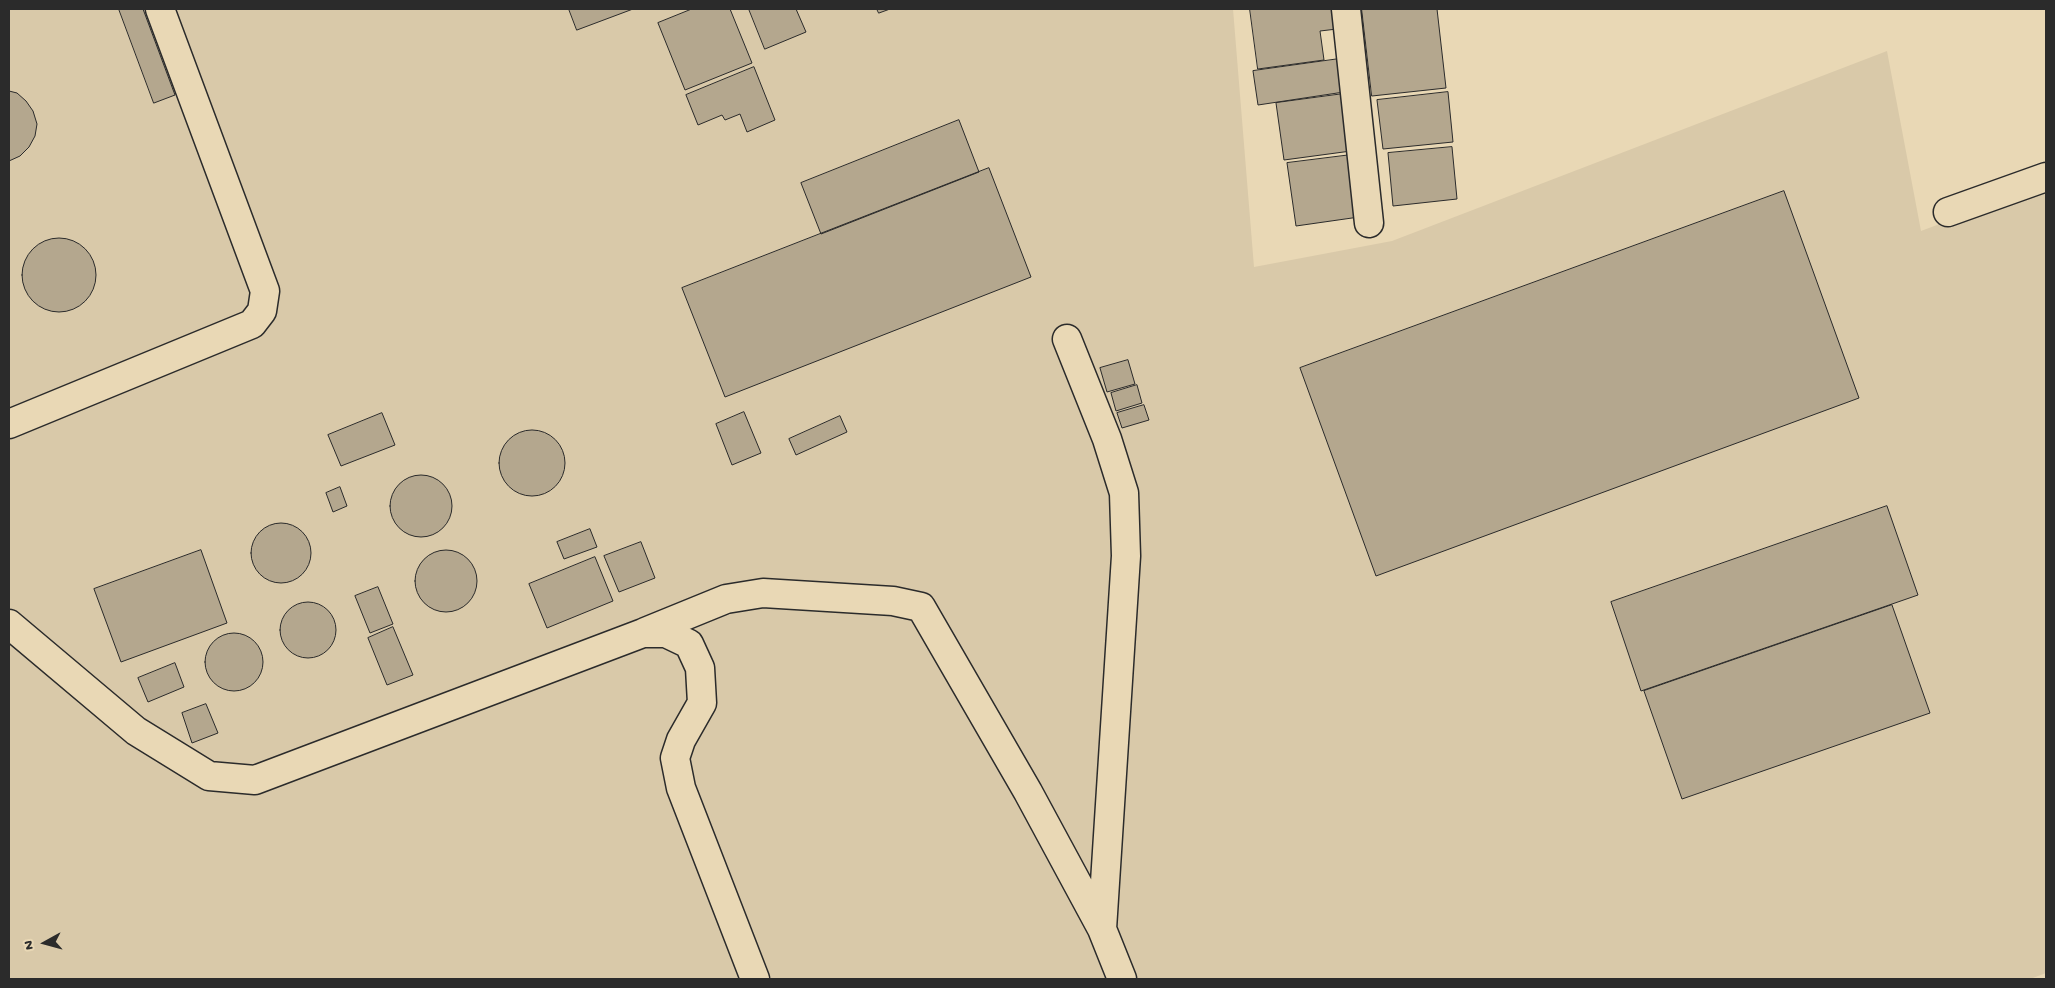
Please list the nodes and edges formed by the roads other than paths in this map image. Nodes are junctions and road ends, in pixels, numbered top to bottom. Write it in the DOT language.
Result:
graph roads {
  1 [pos="160,9"];
  2 [pos="1346,9"];
  3 [pos="2046,178"];
  4 [pos="1948,212"];
  5 [pos="1369,223"];
  6 [pos="1067,339"];
  7 [pos="9,424"];
  8 [pos="9,624"];
  9 [pos="643,633"];
  10 [pos="1102,929"];
  11 [pos="755,979"];
  12 [pos="1122,979"];
  1 -- 7 [label="street"];
  2 -- 5 [label="street"];
  3 -- 4 [label="street"];
  6 -- 10 [label="street"];
  8 -- 9 [label="street"];
  9 -- 10 [label="street"];
  9 -- 11 [label="street"];
  10 -- 12 [label="street"];
}
